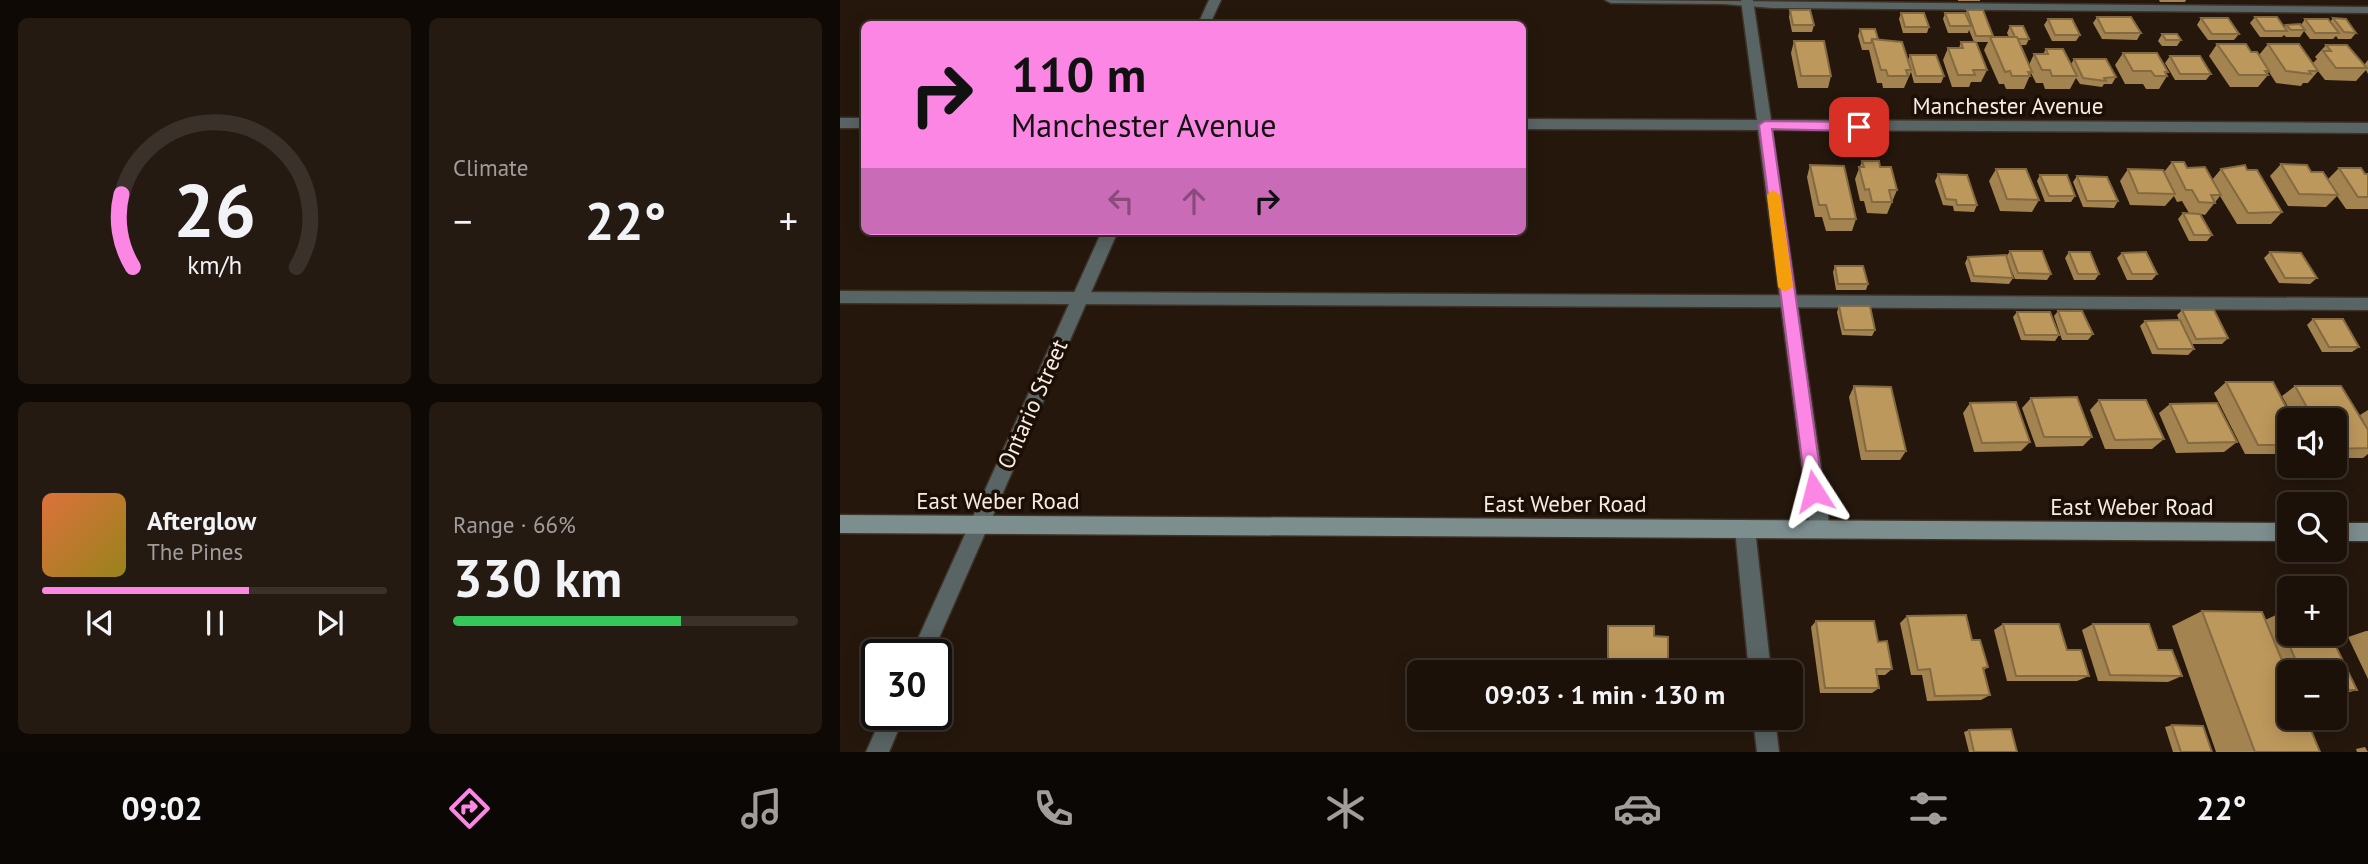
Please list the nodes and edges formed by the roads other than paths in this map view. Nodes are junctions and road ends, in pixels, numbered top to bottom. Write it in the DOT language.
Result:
graph roads {
  1 [pos="1215,0"];
  2 [pos="1611,0"];
  3 [pos="1748,2"];
  4 [pos="2368,10"];
  5 [pos="1205,21"];
  6 [pos="840,122"];
  7 [pos="861,123"];
  8 [pos="1526,124"];
  9 [pos="1765,125"];
  10 [pos="2368,128"];
  11 [pos="1108,235"];
  12 [pos="840,297"];
  13 [pos="1080,298"];
  14 [pos="1787,302"];
  15 [pos="2368,304"];
  16 [pos="840,524"];
  17 [pos="978,525"];
  18 [pos="1745,529"];
  19 [pos="1820,529"];
  20 [pos="2277,532"];
  21 [pos="2347,532"];
  22 [pos="2368,532"];
  23 [pos="927,639"];
  24 [pos="1759,660"];
  25 [pos="887,730"];
  26 [pos="1765,730"];
  27 [pos="877,752"];
  28 [pos="1768,752"];
  1 -- 5 [label="street"];
  2 -- 3 [label="lane"];
  3 -- 4 [label="lane"];
  3 -- 9 [label="street"];
  6 -- 7 [label="street"];
  8 -- 9 [label="street, Manchester Avenue"];
  9 -- 10 [label="street, Manchester Avenue"];
  9 -- 14 [label="street"];
  11 -- 13 [label="street, Ontario Street"];
  12 -- 13 [label="lane"];
  13 -- 14 [label="lane"];
  13 -- 17 [label="street, Ontario Street"];
  14 -- 15 [label="lane"];
  14 -- 19 [label="street"];
  16 -- 17 [label="street, East Weber Road"];
  17 -- 18 [label="street, East Weber Road"];
  17 -- 23 [label="street, Ontario Street"];
  18 -- 19 [label="street, East Weber Road"];
  18 -- 24 [label="street"];
  19 -- 20 [label="street, East Weber Road"];
  21 -- 22 [label="street"];
  25 -- 27 [label="street"];
  26 -- 28 [label="street"];
}
